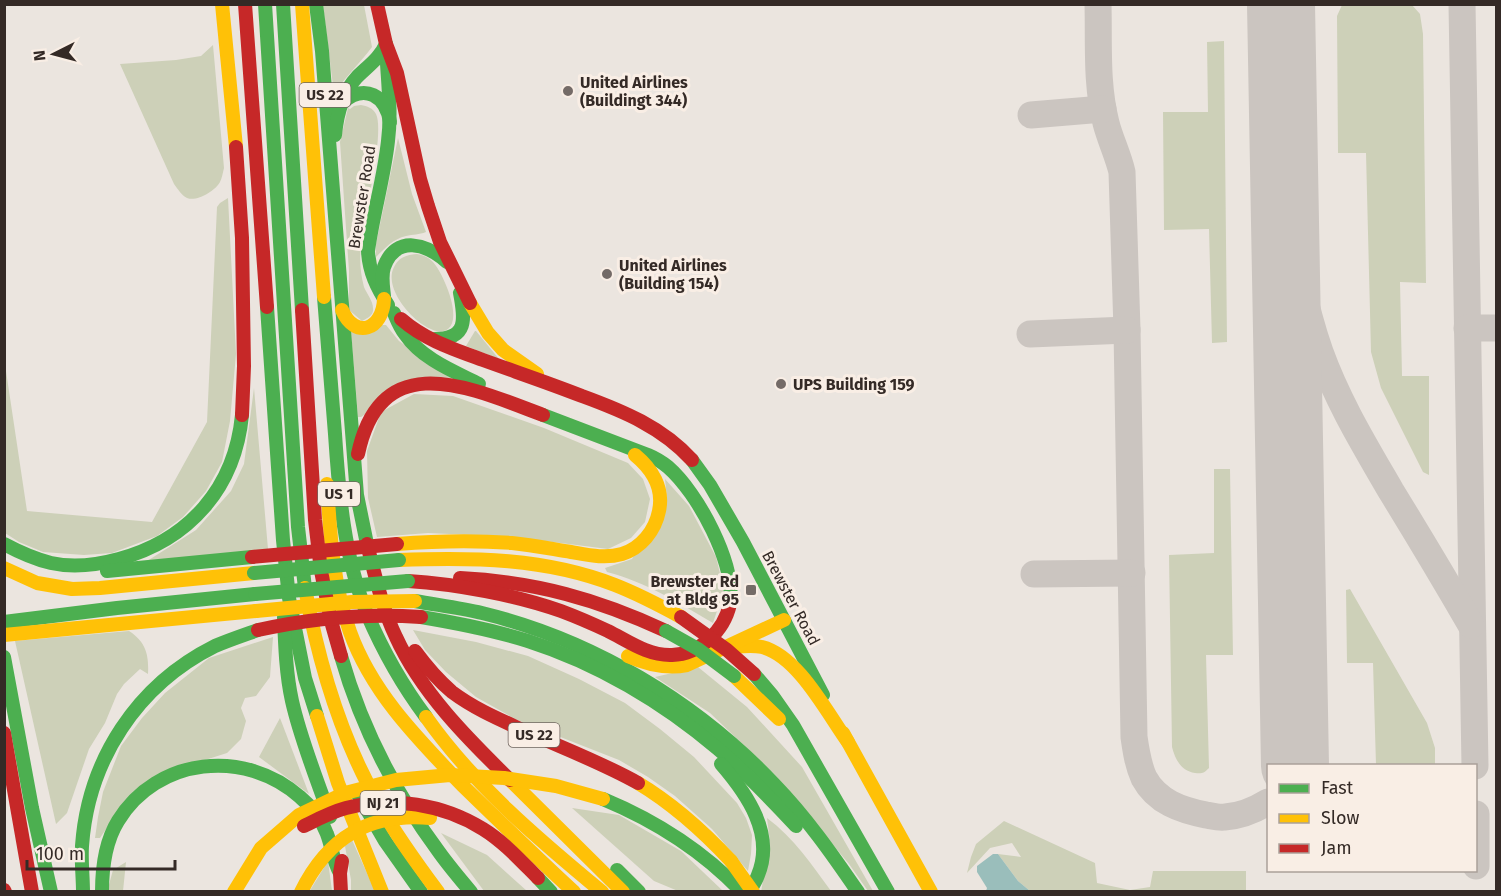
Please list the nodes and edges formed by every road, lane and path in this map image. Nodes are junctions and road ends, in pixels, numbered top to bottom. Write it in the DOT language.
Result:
graph roads {
  1 [pos="222,4"];
  2 [pos="245,4"];
  3 [pos="255,4"];
  4 [pos="265,4"];
  5 [pos="283,4"];
  6 [pos="302,4"];
  7 [pos="316,4"];
  8 [pos="376,4"];
  9 [pos="386,44"];
  10 [pos="286,58"];
  11 [pos="342,102"];
  12 [pos="390,122"];
  13 [pos="332,185"];
  14 [pos="240,196"];
  15 [pos="456,275"];
  16 [pos="384,299"];
  17 [pos="342,310"];
  18 [pos="394,313"];
  19 [pos="285,322"];
  20 [pos="430,339"];
  21 [pos="556,386"];
  22 [pos="273,401"];
  23 [pos="526,408"];
  24 [pos="613,442"];
  25 [pos="357,495"];
  26 [pos="283,540"];
  27 [pos="4,544"];
  28 [pos="4,553"];
  29 [pos="27,560"];
  30 [pos="4,568"];
  31 [pos="374,573"];
  32 [pos="408,581"];
  33 [pos="415,601"];
  34 [pos="784,620"];
  35 [pos="4,622"];
  36 [pos="36,625"];
  37 [pos="295,630"];
  38 [pos="4,635"];
  39 [pos="720,650"];
  40 [pos="4,657"];
  41 [pos="433,696"];
  42 [pos="677,717"];
  43 [pos="4,733"];
  44 [pos="848,742"];
  45 [pos="826,780"];
  46 [pos="726,865"];
  47 [pos="339,873"];
  48 [pos="538,878"];
  49 [pos="32,891"];
  50 [pos="51,891"];
  51 [pos="83,891"];
  52 [pos="102,891"];
  53 [pos="235,891"];
  54 [pos="301,891"];
  55 [pos="341,891"];
  56 [pos="382,891"];
  57 [pos="421,891"];
  58 [pos="438,891"];
  59 [pos="471,891"];
  60 [pos="551,891"];
  61 [pos="574,891"];
  62 [pos="602,891"];
  63 [pos="623,891"];
  64 [pos="639,891"];
  65 [pos="742,891"];
  66 [pos="751,891"];
  67 [pos="848,891"];
  68 [pos="858,891"];
  69 [pos="888,891"];
  70 [pos="932,891"];
  1 -- 14 [label="main road"];
  2 -- 22 [label="main road"];
  3 -- 19 [label="main road"];
  4 -- 19 [label="main road"];
  5 -- 10 [label="main road"];
  6 -- 62 [label="main road, US 1"];
  7 -- 13 [label="main road, US 22"];
  8 -- 9 [label="main road, Brewster Road"];
  9 -- 11 [label="main road"];
  9 -- 12 [label="main road, Brewster Road"];
  9 -- 15 [label="main road, Brewster Road"];
  10 -- 59 [label="main road"];
  10 -- 61 [label="main road"];
  11 -- 12 [label="main road"];
  11 -- 13 [label="main road"];
  12 -- 16 [label="main road, Brewster Road"];
  13 -- 17 [label="main road, US 22"];
  14 -- 22 [label="main road"];
  14 -- 29 [label="main road"];
  15 -- 16 [label="main road"];
  15 -- 20 [label="main road"];
  15 -- 21 [label="main road, Brewster Road"];
  16 -- 17 [label="main road"];
  16 -- 18 [label="main road, Brewster Road"];
  17 -- 25 [label="main road, US 22"];
  18 -- 20 [label="main road, Brewster Road"];
  18 -- 23 [label="main road"];
  19 -- 58 [label="main road"];
  20 -- 21 [label="main road, Brewster Road"];
  21 -- 34 [label="main road, Brewster Road"];
  22 -- 26 [label="main road"];
  23 -- 24 [label="main road"];
  23 -- 25 [label="main road"];
  24 -- 29 [label="main road, bridge"];
  24 -- 32 [label="main road"];
  25 -- 31 [label="main road, US 22"];
  26 -- 37 [label="main road"];
  26 -- 47 [label="main road"];
  27 -- 29 [label="main road"];
  28 -- 29 [label="main road"];
  30 -- 45 [label="main road, bridge"];
  31 -- 41 [label="main road"];
  31 -- 46 [label="main road, US 22"];
  32 -- 36 [label="main road, bridge"];
  32 -- 45 [label="main road, bridge"];
  33 -- 36 [label="main road, bridge"];
  33 -- 39 [label="main road"];
  33 -- 68 [label="main road"];
  34 -- 39 [label="main road"];
  34 -- 44 [label="main road, Brewster Road"];
  35 -- 36 [label="main road"];
  36 -- 38 [label="main road"];
  37 -- 56 [label="main road"];
  37 -- 57 [label="main road"];
  39 -- 44 [label="main road"];
  40 -- 50 [label="main road"];
  41 -- 63 [label="main road"];
  41 -- 64 [label="main road"];
  42 -- 51 [label="main road, bridge"];
  42 -- 66 [label="main road"];
  42 -- 67 [label="main road"];
  43 -- 49 [label="main road"];
  44 -- 70 [label="main road, Brewster Road"];
  45 -- 69 [label="main road"];
  46 -- 53 [label="main road, bridge"];
  46 -- 65 [label="main road"];
  46 -- 66 [label="main road, US 22, bridge"];
  47 -- 52 [label="main road"];
  47 -- 55 [label="main road"];
  48 -- 53 [label="main road, NJ 21, bridge"];
  48 -- 54 [label="main road, bridge"];
  48 -- 60 [label="main road, NJ 21"];
}
